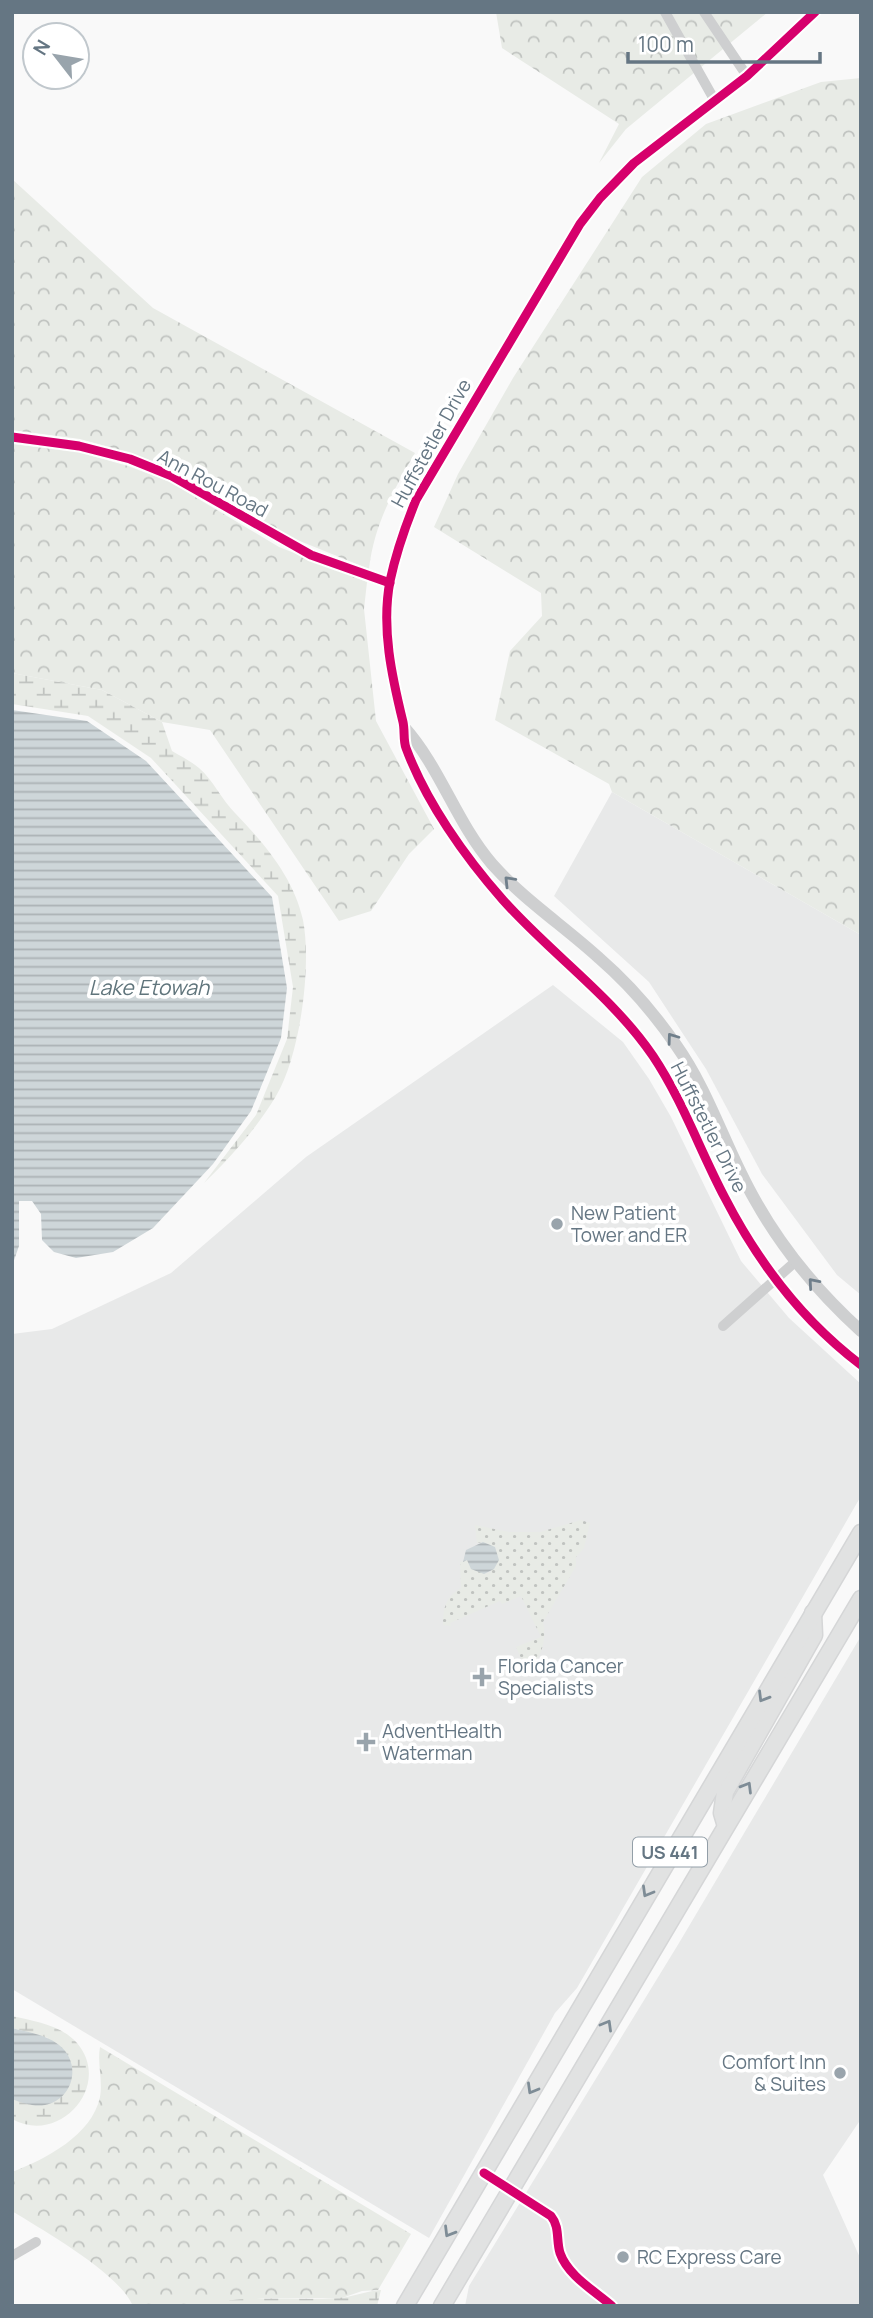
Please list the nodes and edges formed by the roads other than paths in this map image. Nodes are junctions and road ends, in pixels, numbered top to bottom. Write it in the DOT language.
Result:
graph roads {
  1 [pos="665,12"];
  2 [pos="704,12"];
  3 [pos="815,12"];
  4 [pos="747,76"];
  5 [pos="715,102"];
  6 [pos="12,437"];
  7 [pos="390,583"];
  8 [pos="404,726"];
  9 [pos="795,1262"];
  10 [pos="776,1279"];
  11 [pos="723,1326"];
  12 [pos="861,1331"];
  13 [pos="861,1365"];
  14 [pos="861,1533"];
  15 [pos="861,1599"];
  16 [pos="813,1613"];
  17 [pos="726,1824"];
  18 [pos="484,2173"];
  19 [pos="512,2190"];
  20 [pos="36,2242"];
  21 [pos="12,2256"];
  22 [pos="405,2306"];
  23 [pos="442,2306"];
  24 [pos="612,2306"];
  1 -- 5 [label="street"];
  2 -- 4 [label="street"];
  3 -- 4 [label="street, Huffstetler Drive"];
  4 -- 5 [label="street, Huffstetler Drive"];
  5 -- 7 [label="street, Huffstetler Drive"];
  6 -- 7 [label="street, Ann Rou Road"];
  7 -- 8 [label="street, Huffstetler Drive"];
  9 -- 8 [label="street, Huffstetler Drive, one-way"];
  8 -- 10 [label="street, Huffstetler Drive"];
  9 -- 10 [label="street"];
  12 -- 9 [label="street, Huffstetler Drive, one-way"];
  10 -- 11 [label="street"];
  10 -- 13 [label="street, Huffstetler Drive"];
  14 -- 16 [label="main road, US 441"];
  17 -- 15 [label="main road, US 441, one-way"];
  16 -- 17 [label="main road"];
  16 -- 18 [label="main road, US 441, one-way"];
  19 -- 17 [label="main road, US 441, one-way"];
  18 -- 19 [label="street"];
  18 -- 22 [label="main road, US 441, one-way"];
  19 -- 23 [label="main road, US 441"];
  19 -- 24 [label="street"];
  20 -- 21 [label="street"];
}
